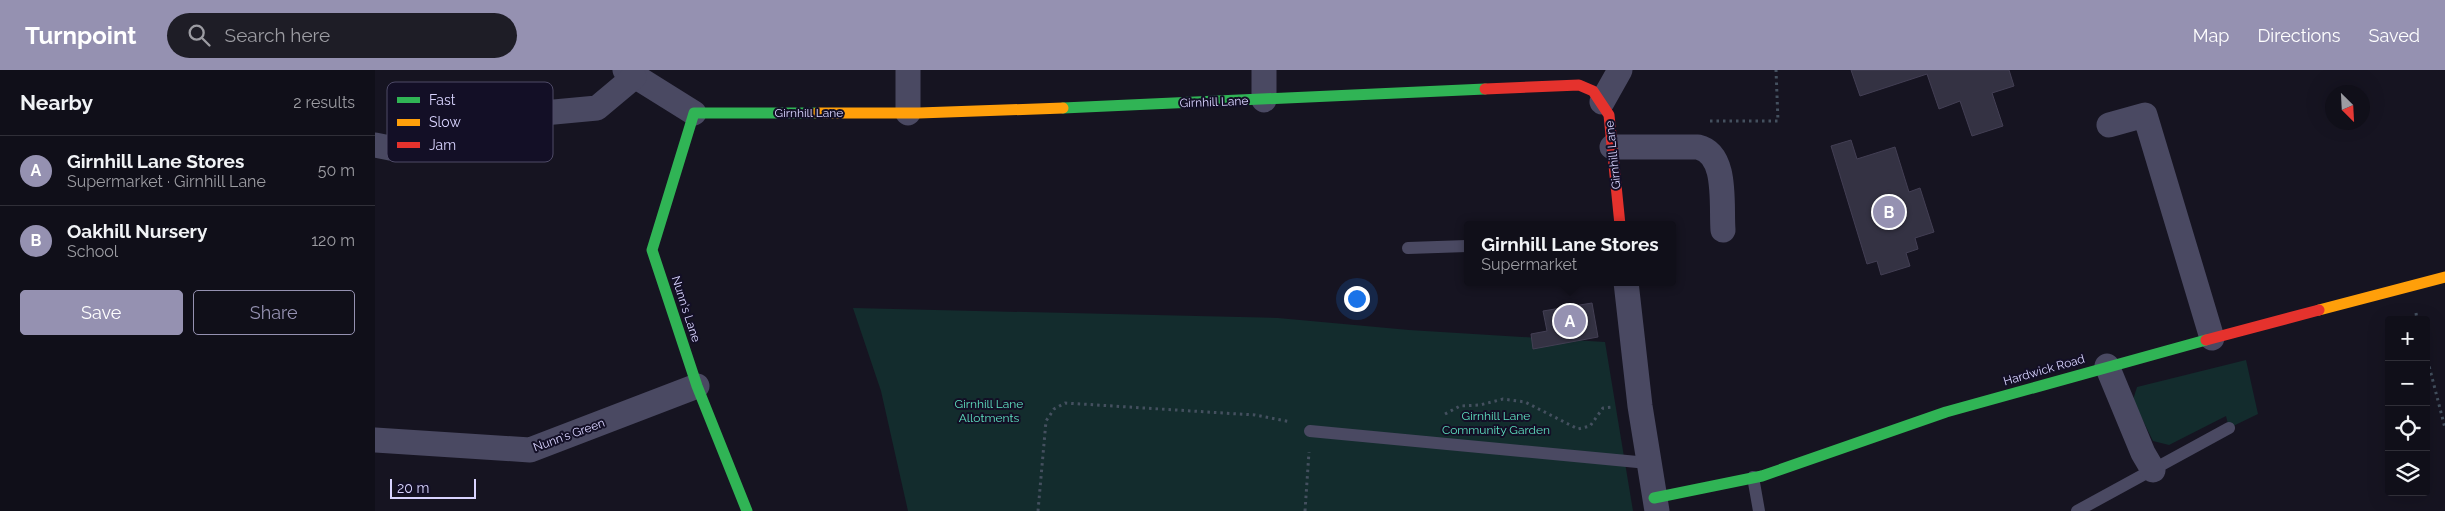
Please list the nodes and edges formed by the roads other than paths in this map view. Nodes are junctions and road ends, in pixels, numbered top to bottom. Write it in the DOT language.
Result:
graph roads {
  1 [pos="908,70"];
  2 [pos="1264,70"];
  3 [pos="1620,70"];
  4 [pos="629,74"];
  5 [pos="1264,100"];
  6 [pos="1602,102"];
  7 [pos="553,112"];
  8 [pos="694,113"];
  9 [pos="908,113"];
  10 [pos="2109,125"];
  11 [pos="1612,147"];
  12 [pos="1620,221"];
  13 [pos="1723,230"];
  14 [pos="1464,246"];
  15 [pos="1408,248"];
  16 [pos="2445,276"];
  17 [pos="1626,286"];
  18 [pos="2212,338"];
  19 [pos="2107,366"];
  20 [pos="697,386"];
  21 [pos="2229,428"];
  22 [pos="1310,431"];
  23 [pos="375,440"];
  24 [pos="1648,463"];
  25 [pos="2153,470"];
  26 [pos="1753,477"];
  27 [pos="1656,504"];
  28 [pos="747,511"];
  29 [pos="1759,511"];
  30 [pos="2077,511"];
  1 -- 9 [label="street"];
  2 -- 5 [label="street"];
  3 -- 6 [label="street"];
  4 -- 7 [label="street"];
  4 -- 8 [label="street"];
  5 -- 6 [label="street, Girnhill Lane"];
  5 -- 9 [label="street, Girnhill Lane"];
  6 -- 11 [label="street, Girnhill Lane"];
  8 -- 9 [label="street, Girnhill Lane"];
  8 -- 20 [label="street, Nunn's Lane"];
  10 -- 18 [label="street"];
  11 -- 12 [label="street, Girnhill Lane"];
  11 -- 13 [label="street"];
  14 -- 15 [label="lane"];
  16 -- 18 [label="street, Hardwick Road"];
  17 -- 24 [label="street"];
  18 -- 19 [label="street, Hardwick Road"];
  19 -- 25 [label="street"];
  19 -- 26 [label="street, Hardwick Road"];
  20 -- 23 [label="street, Nunn's Green"];
  20 -- 28 [label="street, Nunn's Lane"];
  21 -- 25 [label="lane"];
  22 -- 24 [label="lane"];
  24 -- 27 [label="street"];
  25 -- 30 [label="lane"];
  26 -- 27 [label="street, Hardwick Road"];
  26 -- 29 [label="lane"];
}
